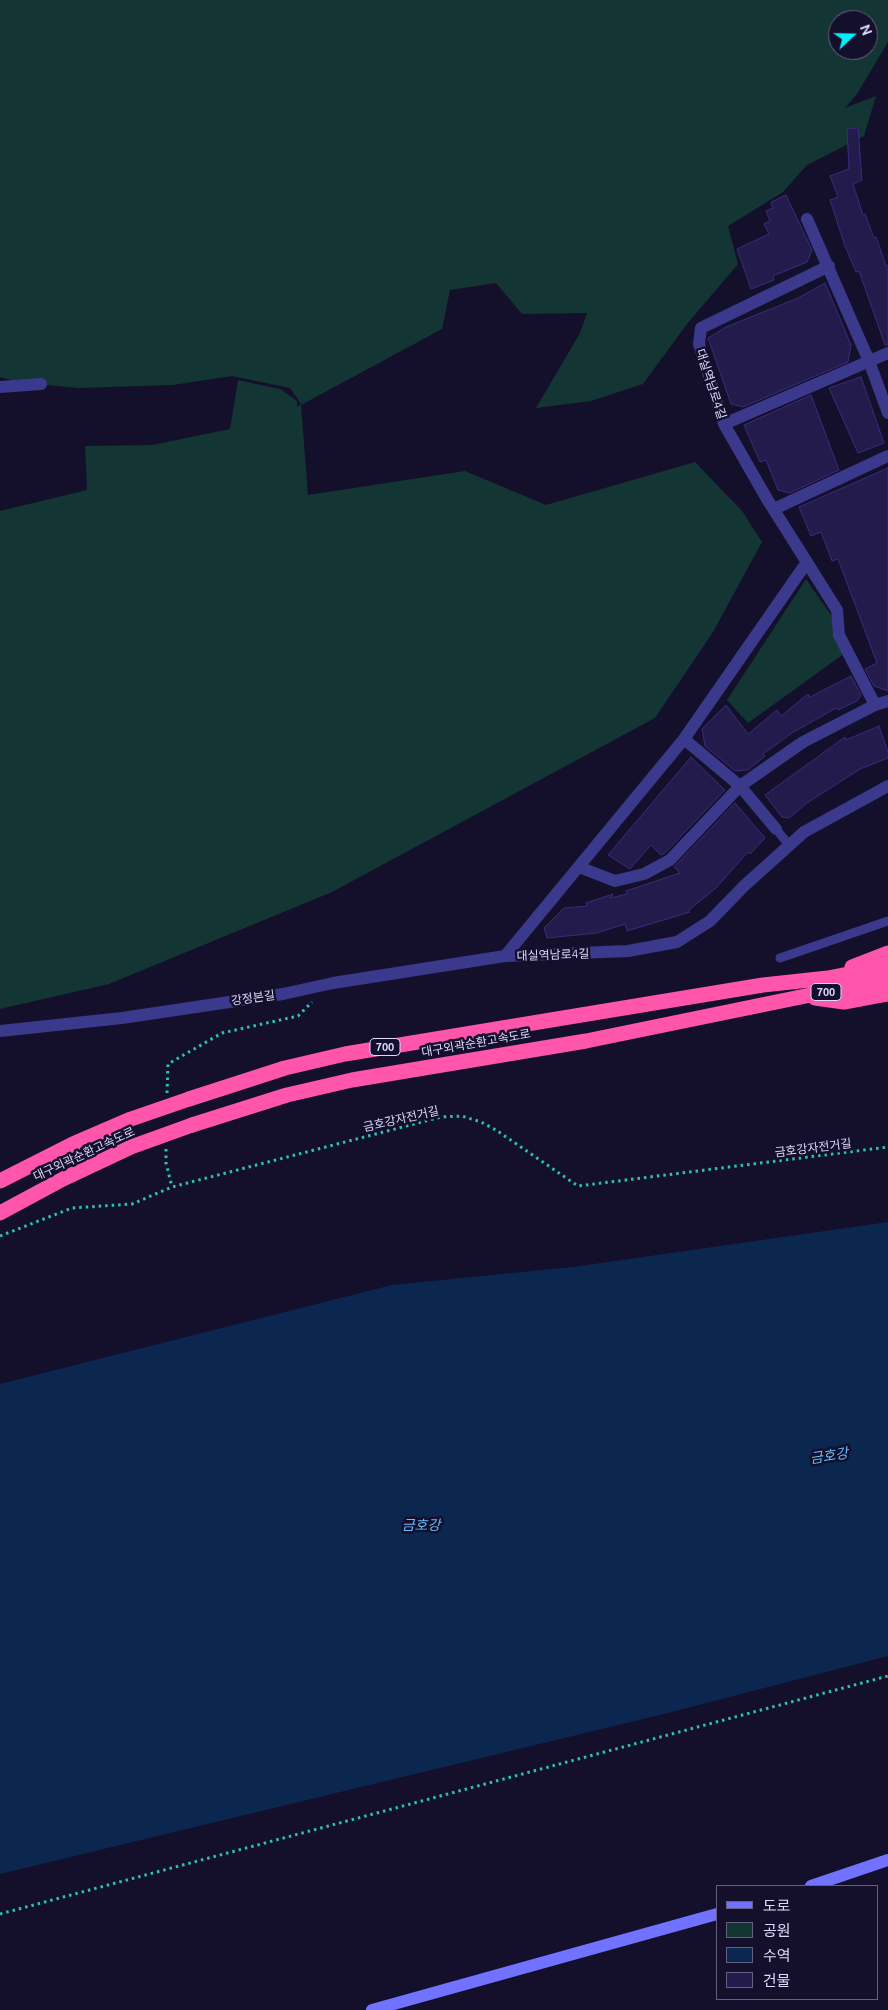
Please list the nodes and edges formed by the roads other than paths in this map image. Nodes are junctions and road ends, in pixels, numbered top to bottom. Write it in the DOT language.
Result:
graph roads {
  1 [pos="807,219"];
  2 [pos="829,266"];
  3 [pos="888,353"];
  4 [pos="869,361"];
  5 [pos="41,384"];
  6 [pos="0,387"];
  7 [pos="888,413"];
  8 [pos="724,424"];
  9 [pos="888,456"];
  10 [pos="774,509"];
  11 [pos="807,562"];
  12 [pos="888,701"];
  13 [pos="875,705"];
  14 [pos="684,740"];
  15 [pos="740,786"];
  16 [pos="888,786"];
  17 [pos="776,829"];
  18 [pos="789,845"];
  19 [pos="579,867"];
  20 [pos="888,921"];
  21 [pos="888,953"];
  22 [pos="505,956"];
  23 [pos="780,958"];
  24 [pos="888,966"];
  25 [pos="828,978"];
  26 [pos="888,979"];
  27 [pos="888,994"];
  28 [pos="806,997"];
  29 [pos="0,1031"];
  30 [pos="0,1181"];
  31 [pos="0,1214"];
  32 [pos="888,1860"];
  33 [pos="814,1885"];
  34 [pos="716,1914"];
  35 [pos="372,2010"];
  1 -- 2 [label="street"];
  2 -- 4 [label="street"];
  2 -- 8 [label="street, 대실역남로4길"];
  3 -- 4 [label="street"];
  4 -- 7 [label="street"];
  4 -- 8 [label="street"];
  5 -- 6 [label="street"];
  8 -- 10 [label="street, 대실역남로4길"];
  9 -- 10 [label="street"];
  10 -- 11 [label="street, 대실역남로4길"];
  11 -- 13 [label="street, 대실역남로4길"];
  11 -- 14 [label="street, 대실역남로4길"];
  12 -- 13 [label="street"];
  13 -- 15 [label="street"];
  14 -- 15 [label="street"];
  14 -- 19 [label="street, 대실역남로4길"];
  15 -- 17 [label="street"];
  15 -- 19 [label="street"];
  16 -- 18 [label="street, 대실역남로4길"];
  17 -- 18 [label="lane"];
  18 -- 22 [label="street, 대실역남로4길"];
  19 -- 22 [label="street, 대실역남로4길"];
  20 -- 23 [label="lane"];
  21 -- 25 [label="highway"];
  22 -- 29 [label="street, 강정본길"];
  24 -- 25 [label="highway, 대구외곽순환고속도로 / 700"];
  25 -- 30 [label="highway, 대구외곽순환고속도로 / 700, bridge"];
  26 -- 28 [label="highway, 대구외곽순환고속도로 / 700"];
  27 -- 28 [label="highway"];
  28 -- 31 [label="highway, 대구외곽순환고속도로 / 700, bridge"];
  32 -- 33 [label="main road"];
  34 -- 35 [label="main road"];
}
